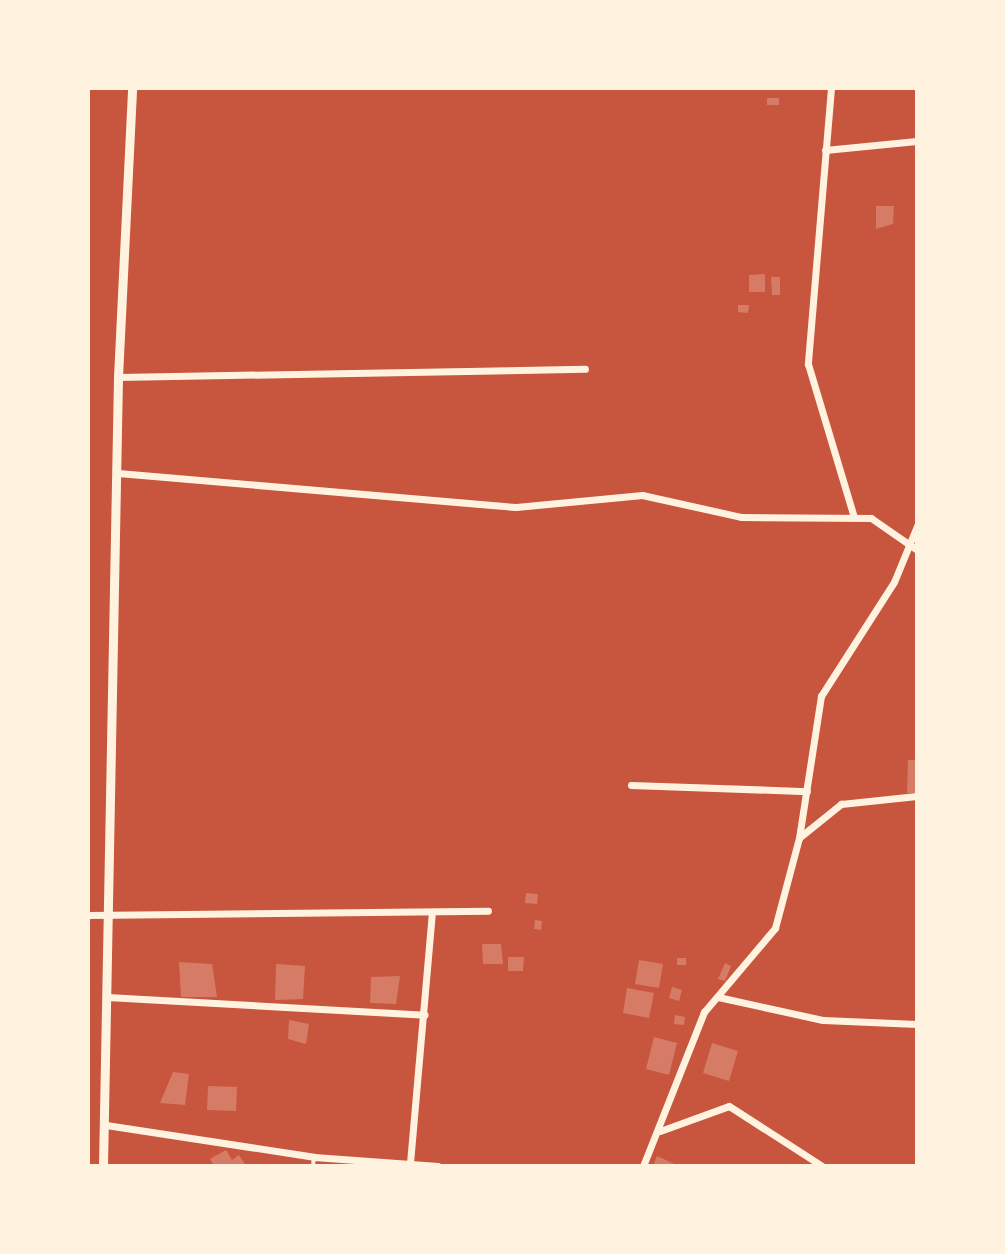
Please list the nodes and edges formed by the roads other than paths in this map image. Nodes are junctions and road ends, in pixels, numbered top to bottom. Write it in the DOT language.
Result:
graph roads {
  1 [pos="132,88"];
  2 [pos="831,88"];
  3 [pos="917,141"];
  4 [pos="825,150"];
  5 [pos="585,369"];
  6 [pos="118,377"];
  7 [pos="118,473"];
  8 [pos="854,517"];
  9 [pos="917,526"];
  10 [pos="908,545"];
  11 [pos="917,550"];
  12 [pos="631,785"];
  13 [pos="807,791"];
  14 [pos="917,796"];
  15 [pos="799,838"];
  16 [pos="488,911"];
  17 [pos="432,912"];
  18 [pos="88,915"];
  19 [pos="110,915"];
  20 [pos="107,997"];
  21 [pos="718,997"];
  22 [pos="424,1015"];
  23 [pos="917,1024"];
  24 [pos="106,1125"];
  25 [pos="660,1131"];
  26 [pos="314,1162"];
  27 [pos="410,1163"];
  28 [pos="103,1166"];
  29 [pos="438,1166"];
  30 [pos="643,1166"];
  31 [pos="822,1166"];
  1 -- 6 [label="street"];
  2 -- 4 [label="street"];
  3 -- 4 [label="street"];
  4 -- 8 [label="street"];
  5 -- 6 [label="street"];
  6 -- 7 [label="street"];
  7 -- 8 [label="street"];
  7 -- 19 [label="street"];
  8 -- 10 [label="street"];
  9 -- 10 [label="street"];
  10 -- 11 [label="street"];
  10 -- 13 [label="street"];
  12 -- 13 [label="street"];
  13 -- 15 [label="street"];
  14 -- 15 [label="street"];
  15 -- 21 [label="street"];
  16 -- 17 [label="street"];
  17 -- 19 [label="street"];
  17 -- 22 [label="street"];
  18 -- 19 [label="street"];
  19 -- 20 [label="street"];
  20 -- 22 [label="street"];
  20 -- 24 [label="street"];
  21 -- 23 [label="street"];
  21 -- 25 [label="street"];
  22 -- 27 [label="street"];
  24 -- 26 [label="street"];
  24 -- 28 [label="street"];
  25 -- 30 [label="street"];
  25 -- 31 [label="street"];
  26 -- 27 [label="street"];
  27 -- 29 [label="street"];
}
